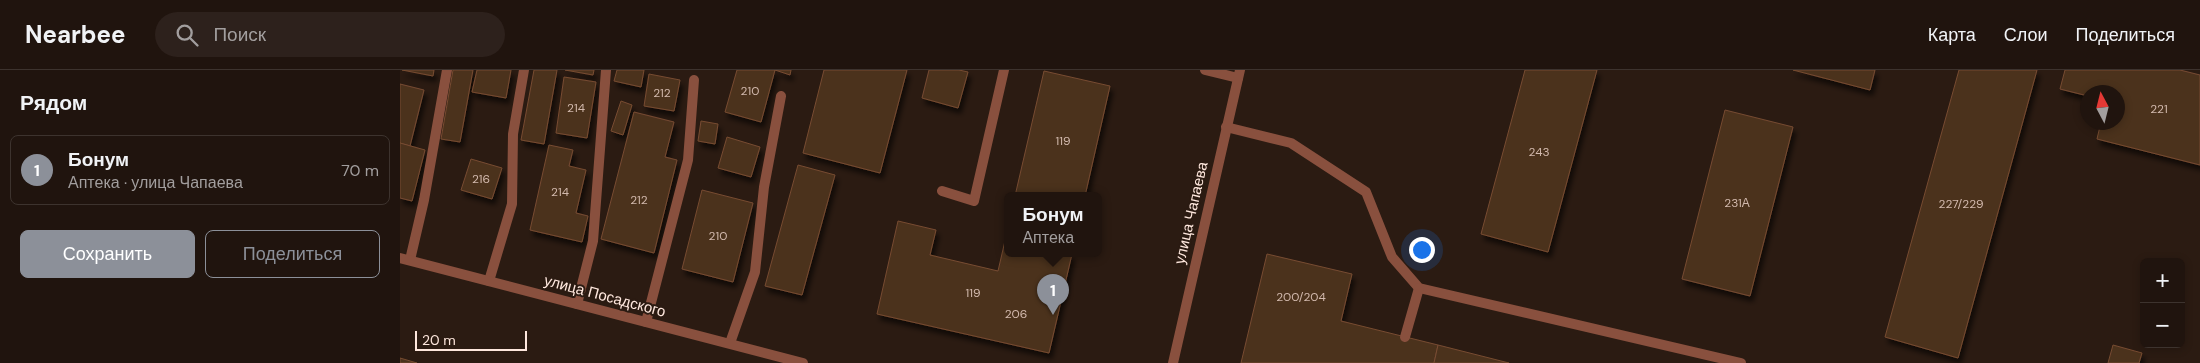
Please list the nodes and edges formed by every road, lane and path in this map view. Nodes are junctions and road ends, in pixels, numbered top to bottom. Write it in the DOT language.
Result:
graph roads {
  1 [pos="447,70"];
  2 [pos="524,70"];
  3 [pos="606,70"];
  4 [pos="1004,70"];
  5 [pos="1205,70"];
  6 [pos="1239,74"];
  7 [pos="694,80"];
  8 [pos="781,96"];
  9 [pos="1226,127"];
  10 [pos="942,191"];
  11 [pos="405,259"];
  12 [pos="489,281"];
  13 [pos="1419,288"];
  14 [pos="577,304"];
  15 [pos="646,322"];
  16 [pos="1405,337"];
  17 [pos="730,343"];
  18 [pos="803,363"];
  19 [pos="1173,363"];
  20 [pos="1741,363"];
  1 -- 11 [label="street"];
  2 -- 12 [label="street"];
  3 -- 14 [label="street"];
  4 -- 10 [label="street"];
  5 -- 6 [label="street"];
  6 -- 9 [label="street, улица Чапаева"];
  7 -- 15 [label="street"];
  8 -- 17 [label="street"];
  9 -- 13 [label="street"];
  9 -- 19 [label="street, улица Чапаева"];
  11 -- 12 [label="street, улица Посадского"];
  12 -- 14 [label="street, улица Посадского"];
  13 -- 16 [label="street"];
  13 -- 20 [label="street"];
  14 -- 15 [label="street, улица Посадского"];
  15 -- 17 [label="street, улица Посадского"];
  17 -- 18 [label="street, улица Посадского"];
}
